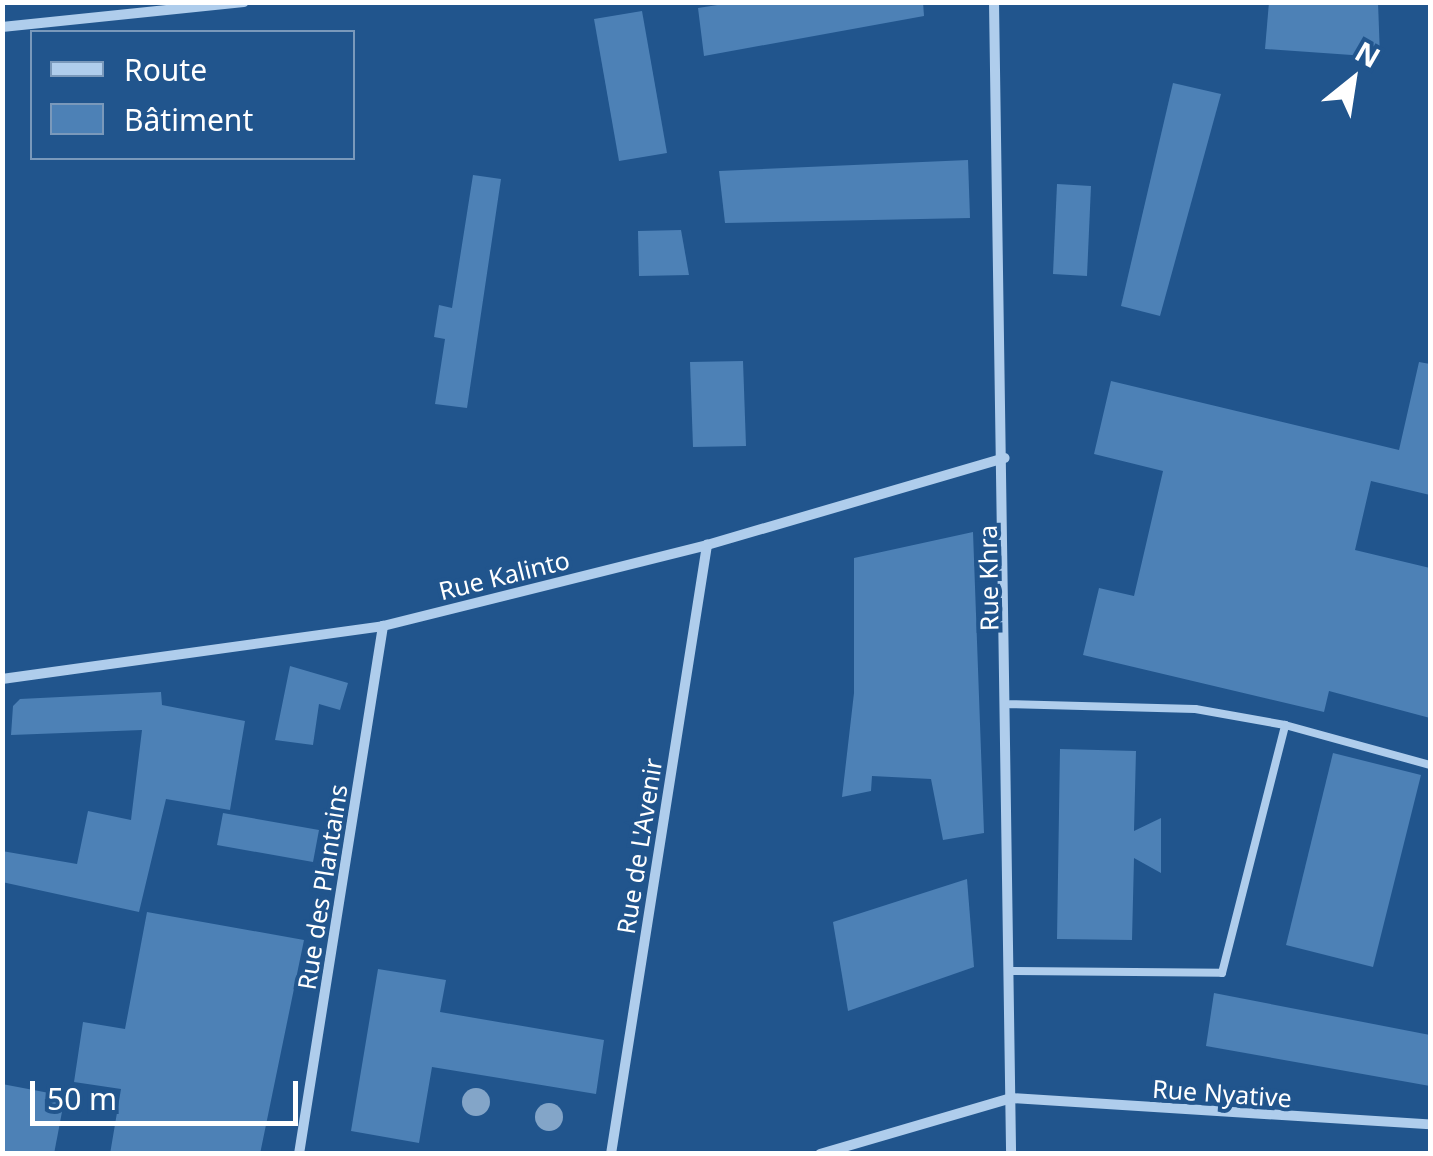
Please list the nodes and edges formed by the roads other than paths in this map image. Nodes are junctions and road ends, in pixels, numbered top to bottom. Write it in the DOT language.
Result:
graph roads {
  1 [pos="244,2"];
  2 [pos="994,2"];
  3 [pos="2,28"];
  4 [pos="1005,458"];
  5 [pos="707,545"];
  6 [pos="383,626"];
  7 [pos="2,679"];
  8 [pos="1010,704"];
  9 [pos="1284,725"];
  10 [pos="1430,765"];
  11 [pos="1010,971"];
  12 [pos="1011,1098"];
  13 [pos="1430,1124"];
  14 [pos="300,1154"];
  15 [pos="610,1154"];
  16 [pos="820,1154"];
  17 [pos="1011,1154"];
  1 -- 3 [label="street"];
  2 -- 4 [label="street, Rue Khra"];
  4 -- 5 [label="street, Rue Kalinto"];
  4 -- 8 [label="street, Rue Khra"];
  5 -- 6 [label="street, Rue Kalinto"];
  5 -- 15 [label="street, Rue de L'Avenir"];
  6 -- 7 [label="street, Rue Kalinto"];
  6 -- 14 [label="street, Rue des Plantains"];
  8 -- 9 [label="lane"];
  8 -- 11 [label="street, Rue Khra"];
  9 -- 10 [label="lane"];
  9 -- 11 [label="lane"];
  11 -- 12 [label="street, Rue Khra"];
  12 -- 13 [label="street, Rue Nyative"];
  12 -- 16 [label="street, Rue Nyative"];
  12 -- 17 [label="street, Rue Khra"];
}
